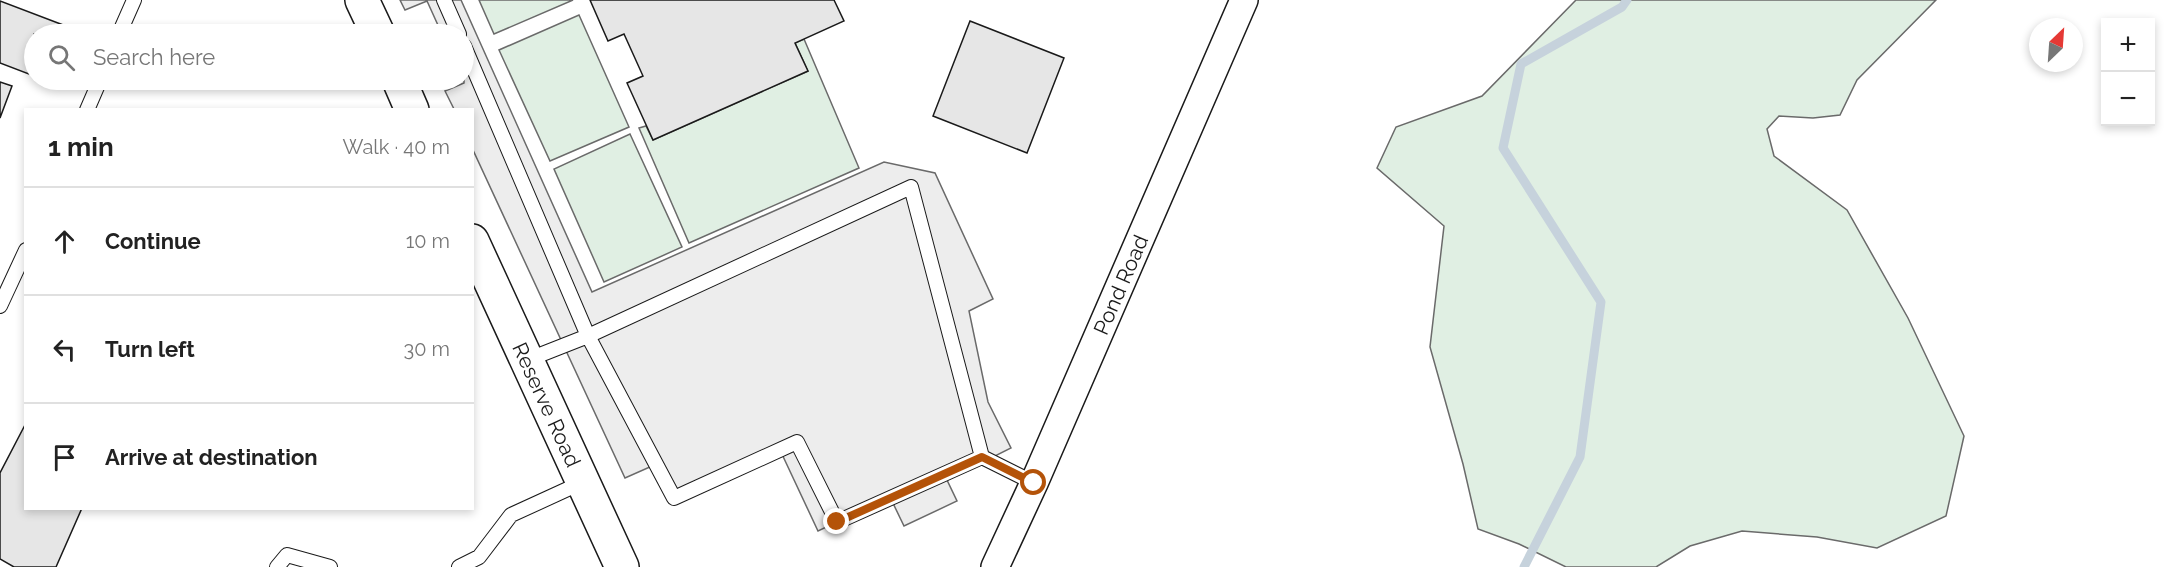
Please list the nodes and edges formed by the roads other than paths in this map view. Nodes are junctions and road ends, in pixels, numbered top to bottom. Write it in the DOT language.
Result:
graph roads {
  1 [pos="134,0"];
  2 [pos="362,0"];
  3 [pos="444,0"];
  4 [pos="1244,0"];
  5 [pos="123,24"];
  6 [pos="373,24"];
  7 [pos="451,24"];
  8 [pos="474,69"];
  9 [pos="96,90"];
  10 [pos="403,90"];
  11 [pos="88,108"];
  12 [pos="411,108"];
  13 [pos="474,245"];
  14 [pos="24,254"];
  15 [pos="0,306"];
  16 [pos="588,336"];
  17 [pos="527,360"];
  18 [pos="982,457"];
  19 [pos="583,482"];
  20 [pos="1034,483"];
  21 [pos="277,567"];
  22 [pos="330,567"];
  23 [pos="459,567"];
  24 [pos="622,567"];
  25 [pos="995,567"];
  1 -- 5 [label="lane"];
  2 -- 6 [label="street"];
  3 -- 7 [label="lane"];
  4 -- 20 [label="street, Pond Road"];
  8 -- 16 [label="lane"];
  9 -- 11 [label="lane"];
  10 -- 12 [label="street"];
  13 -- 17 [label="street, Reserve Road"];
  14 -- 15 [label="lane"];
  16 -- 17 [label="lane"];
  16 -- 18 [label="lane"];
  16 -- 18 [label="lane"];
  17 -- 19 [label="street, Reserve Road"];
  18 -- 20 [label="lane"];
  19 -- 23 [label="lane"];
  19 -- 24 [label="street, Reserve Road"];
  20 -- 25 [label="street, Pond Road"];
  21 -- 22 [label="lane"];
}
